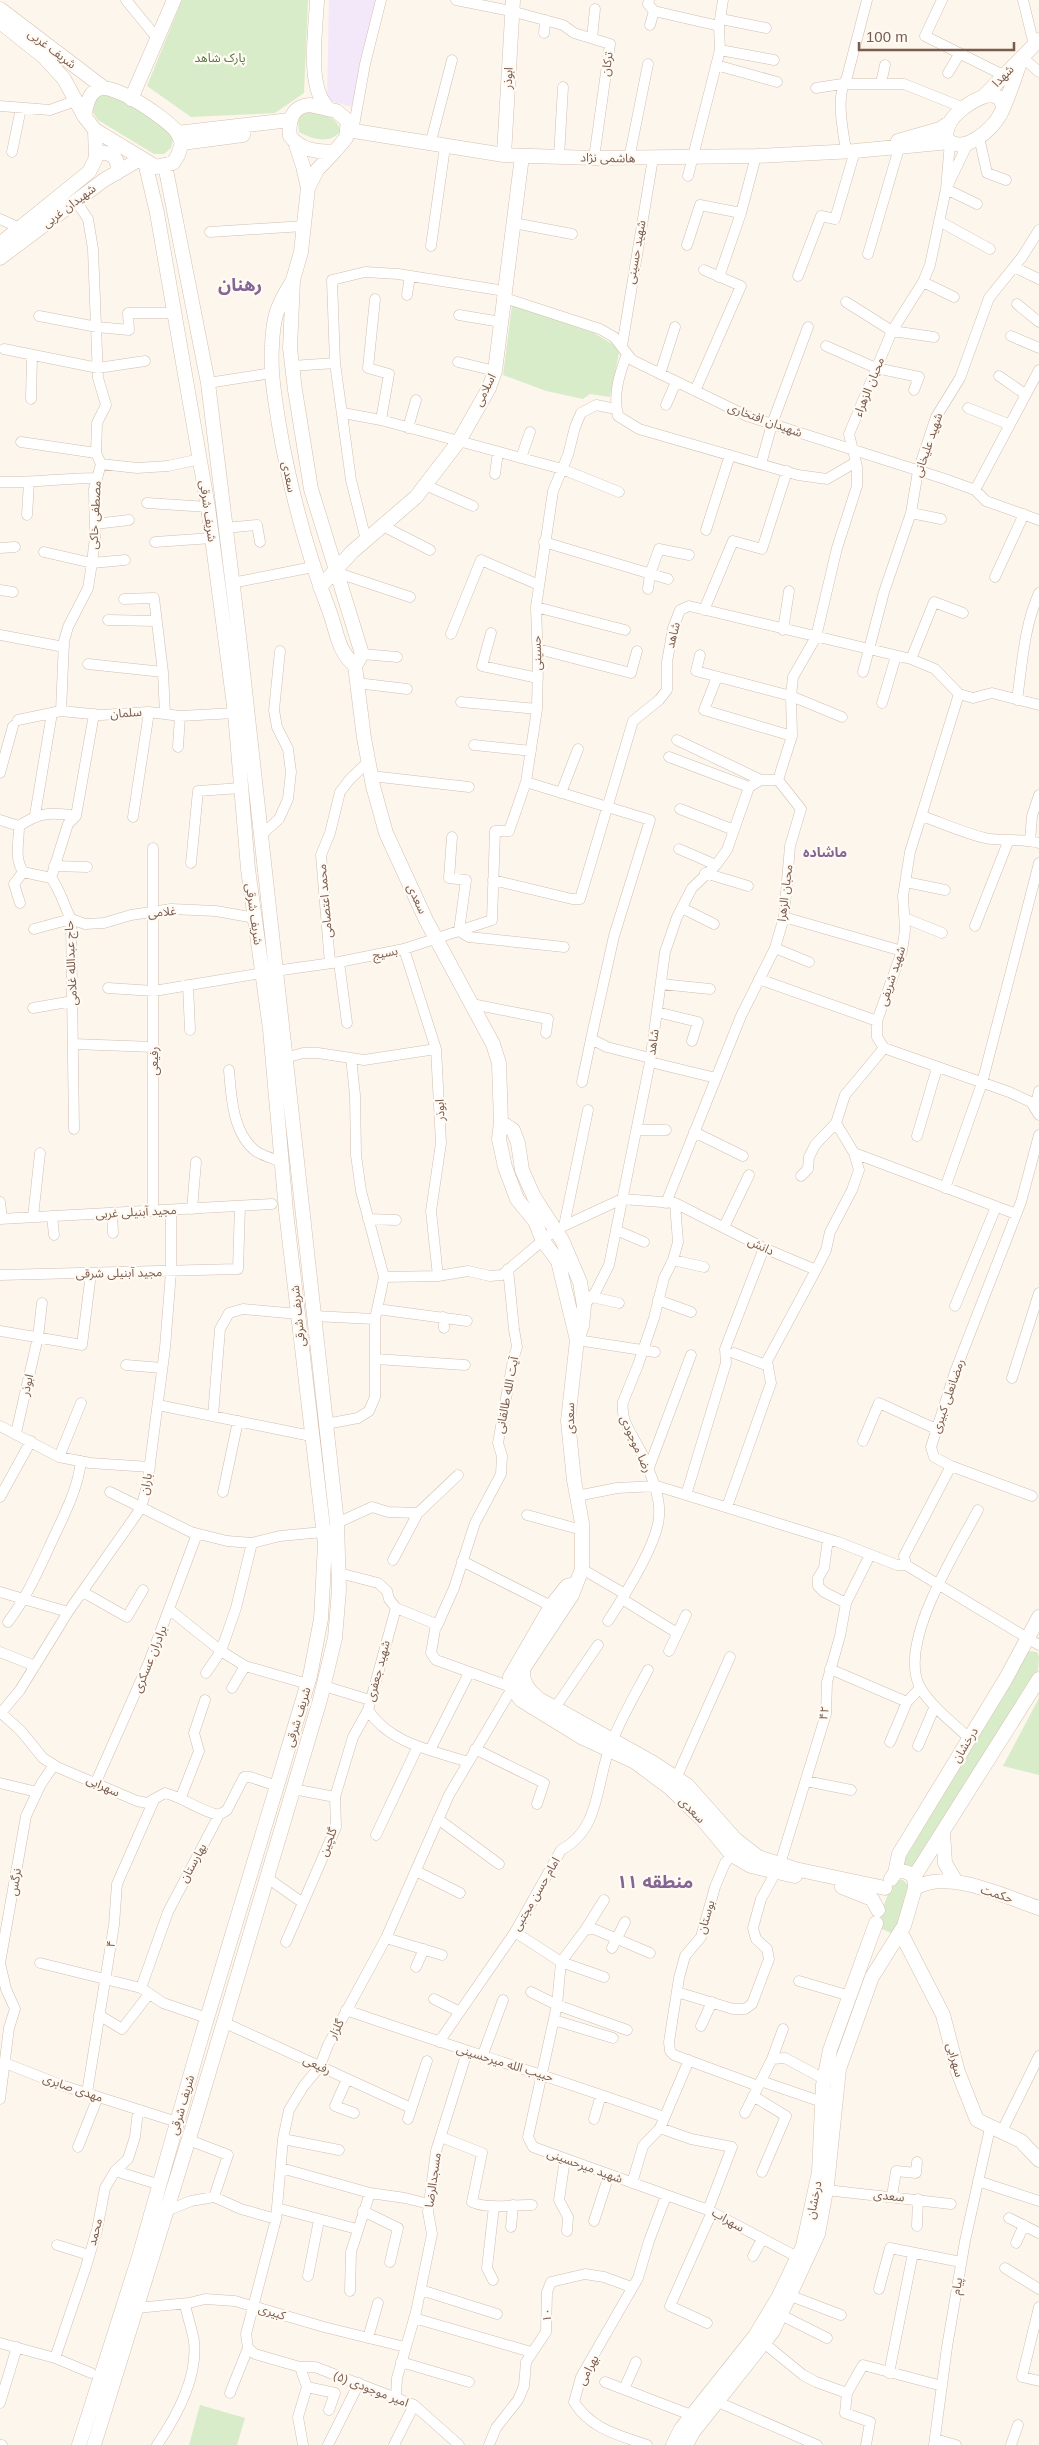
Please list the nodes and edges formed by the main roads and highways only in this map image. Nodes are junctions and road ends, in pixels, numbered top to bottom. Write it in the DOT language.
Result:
graph roads {
  1 [pos="174,0"];
  2 [pos="317,0"];
  3 [pos="512,6"];
  4 [pos="0,9"];
  5 [pos="0,22"];
  6 [pos="1037,43"];
  7 [pos="1022,57"];
  8 [pos="73,65"];
  9 [pos="314,75"];
  10 [pos="63,77"];
  11 [pos="104,88"];
  12 [pos="984,96"];
  13 [pos="131,99"];
  14 [pos="1003,106"];
  15 [pos="299,107"];
  16 [pos="328,108"];
  17 [pos="84,116"];
  18 [pos="290,124"];
  19 [pos="949,124"];
  20 [pos="95,130"];
  21 [pos="351,130"];
  22 [pos="180,138"];
  23 [pos="974,140"];
  24 [pos="295,142"];
  25 [pos="950,142"];
  26 [pos="869,150"];
  27 [pos="335,151"];
  28 [pos="96,154"];
  29 [pos="504,155"];
  30 [pos="522,156"];
  31 [pos="143,160"];
  32 [pos="165,165"];
  33 [pos="117,173"];
  34 [pos="308,188"];
  35 [pos="0,244"];
  36 [pos="0,258"];
  37 [pos="293,280"];
  38 [pos="292,366"];
  39 [pos="272,373"];
  40 [pos="335,572"];
  41 [pos="320,587"];
  42 [pos="358,660"];
  43 [pos="268,972"];
  44 [pos="501,1122"];
  45 [pos="308,1275"];
  46 [pos="294,1277"];
  47 [pos="577,1340"];
  48 [pos="575,1584"];
  49 [pos="1039,1617"];
  50 [pos="1033,1641"];
  51 [pos="1039,1679"];
  52 [pos="517,1683"];
  53 [pos="674,1783"];
  54 [pos="943,1833"];
  55 [pos="778,1868"];
  56 [pos="895,1873"];
  57 [pos="955,1880"];
  58 [pos="915,1882"];
  59 [pos="885,1888"];
  60 [pos="1039,1908"];
  61 [pos="239,1911"];
  62 [pos="254,1915"];
  63 [pos="877,1916"];
  64 [pos="898,1936"];
  65 [pos="1039,2160"];
  66 [pos="802,2260"];
  67 [pos="102,2376"];
  68 [pos="79,2445"];
  69 [pos="94,2445"];
  70 [pos="673,2445"];
  71 [pos="686,2445"];
  1 -- 13 [label="main road"];
  2 -- 9 [label="main road"];
  3 -- 29 [label="main road, ابوذر"];
  4 -- 8 [label="main road, شریف غربی"];
  5 -- 10 [label="main road, شریف غربی"];
  6 -- 7 [label="main road, شهدا"];
  7 -- 12 [label="main road, شهدا"];
  7 -- 14 [label="main road, شهدا"];
  8 -- 10 [label="main road"];
  8 -- 11 [label="main road, شریف غربی"];
  9 -- 15 [label="main road"];
  9 -- 16 [label="main road"];
  10 -- 17 [label="main road, شریف غربی"];
  11 -- 13 [label="main road, شریف غربی"];
  11 -- 17 [label="main road"];
  12 -- 14 [label="main road"];
  12 -- 19 [label="main road, شهدا"];
  13 -- 22 [label="main road, شریف غربی"];
  14 -- 23 [label="main road, شهدا"];
  15 -- 16 [label="main road"];
  15 -- 18 [label="main road"];
  16 -- 21 [label="main road"];
  17 -- 20 [label="main road, شریف غربی"];
  18 -- 22 [label="main road"];
  18 -- 24 [label="main road"];
  19 -- 25 [label="main road"];
  19 -- 26 [label="main road, هاشمی نژاد"];
  20 -- 28 [label="main road"];
  20 -- 31 [label="main road, شریف غربی"];
  21 -- 27 [label="main road"];
  21 -- 29 [label="main road, هاشمی نژاد"];
  22 -- 32 [label="main road"];
  23 -- 25 [label="main road, هاشمی نژاد"];
  24 -- 27 [label="main road"];
  24 -- 34 [label="main road"];
  25 -- 26 [label="main road, هاشمی نژاد"];
  26 -- 30 [label="main road, هاشمی نژاد"];
  27 -- 34 [label="main road"];
  28 -- 33 [label="main road"];
  28 -- 35 [label="main road, شهیدان غربی"];
  29 -- 30 [label="main road, هاشمی نژاد"];
  30 -- 40 [label="main road, اسلامی"];
  31 -- 32 [label="main road"];
  31 -- 33 [label="main road, شهیدان غربی"];
  31 -- 43 [label="main road, شریف شرقی"];
  32 -- 43 [label="main road, شریف شرقی"];
  33 -- 36 [label="main road, شهیدان غربی"];
  34 -- 37 [label="main road, سعدی"];
  37 -- 38 [label="main road, سعدی"];
  37 -- 39 [label="main road, سعدی"];
  38 -- 39 [label="main road"];
  38 -- 40 [label="main road, سعدی"];
  39 -- 41 [label="main road, سعدی"];
  40 -- 41 [label="main road, اسلامی"];
  40 -- 42 [label="main road, سعدی"];
  41 -- 42 [label="main road, سعدی"];
  42 -- 44 [label="main road, سعدی"];
  43 -- 45 [label="main road, شریف شرقی"];
  43 -- 46 [label="main road, شریف شرقی"];
  44 -- 47 [label="main road, سعدی"];
  44 -- 47 [label="main road, سعدی"];
  45 -- 46 [label="main road"];
  45 -- 62 [label="main road, شریف شرقی"];
  46 -- 61 [label="main road, شریف شرقی"];
  47 -- 48 [label="main road, سعدی"];
  48 -- 52 [label="main road, سعدی"];
  48 -- 52 [label="main road, سعدی"];
  49 -- 50 [label="main road, درخشان"];
  50 -- 56 [label="main road, درخشان"];
  51 -- 54 [label="main road"];
  52 -- 53 [label="main road, سعدی"];
  53 -- 55 [label="main road, سعدی"];
  53 -- 55 [label="main road, سعدی"];
  54 -- 57 [label="main road"];
  54 -- 58 [label="main road"];
  55 -- 59 [label="main road, سعدی"];
  55 -- 63 [label="main road, سعدی"];
  56 -- 58 [label="main road"];
  56 -- 59 [label="main road, درخشان"];
  57 -- 58 [label="main road"];
  57 -- 60 [label="main road, حکمت"];
  58 -- 64 [label="main road, درخشان"];
  59 -- 63 [label="main road, درخشان"];
  61 -- 62 [label="main road"];
  61 -- 67 [label="main road, شریف شرقی"];
  62 -- 67 [label="main road, شریف شرقی"];
  63 -- 64 [label="main road, سعدی"];
  63 -- 66 [label="main road, درخشان"];
  64 -- 65 [label="main road, سهرابی"];
  64 -- 66 [label="main road, درخشان"];
  66 -- 70 [label="main road, درخشان"];
  66 -- 71 [label="main road, درخشان"];
  67 -- 68 [label="main road, شریف شرقی"];
  67 -- 69 [label="main road, شریف شرقی"];
}
